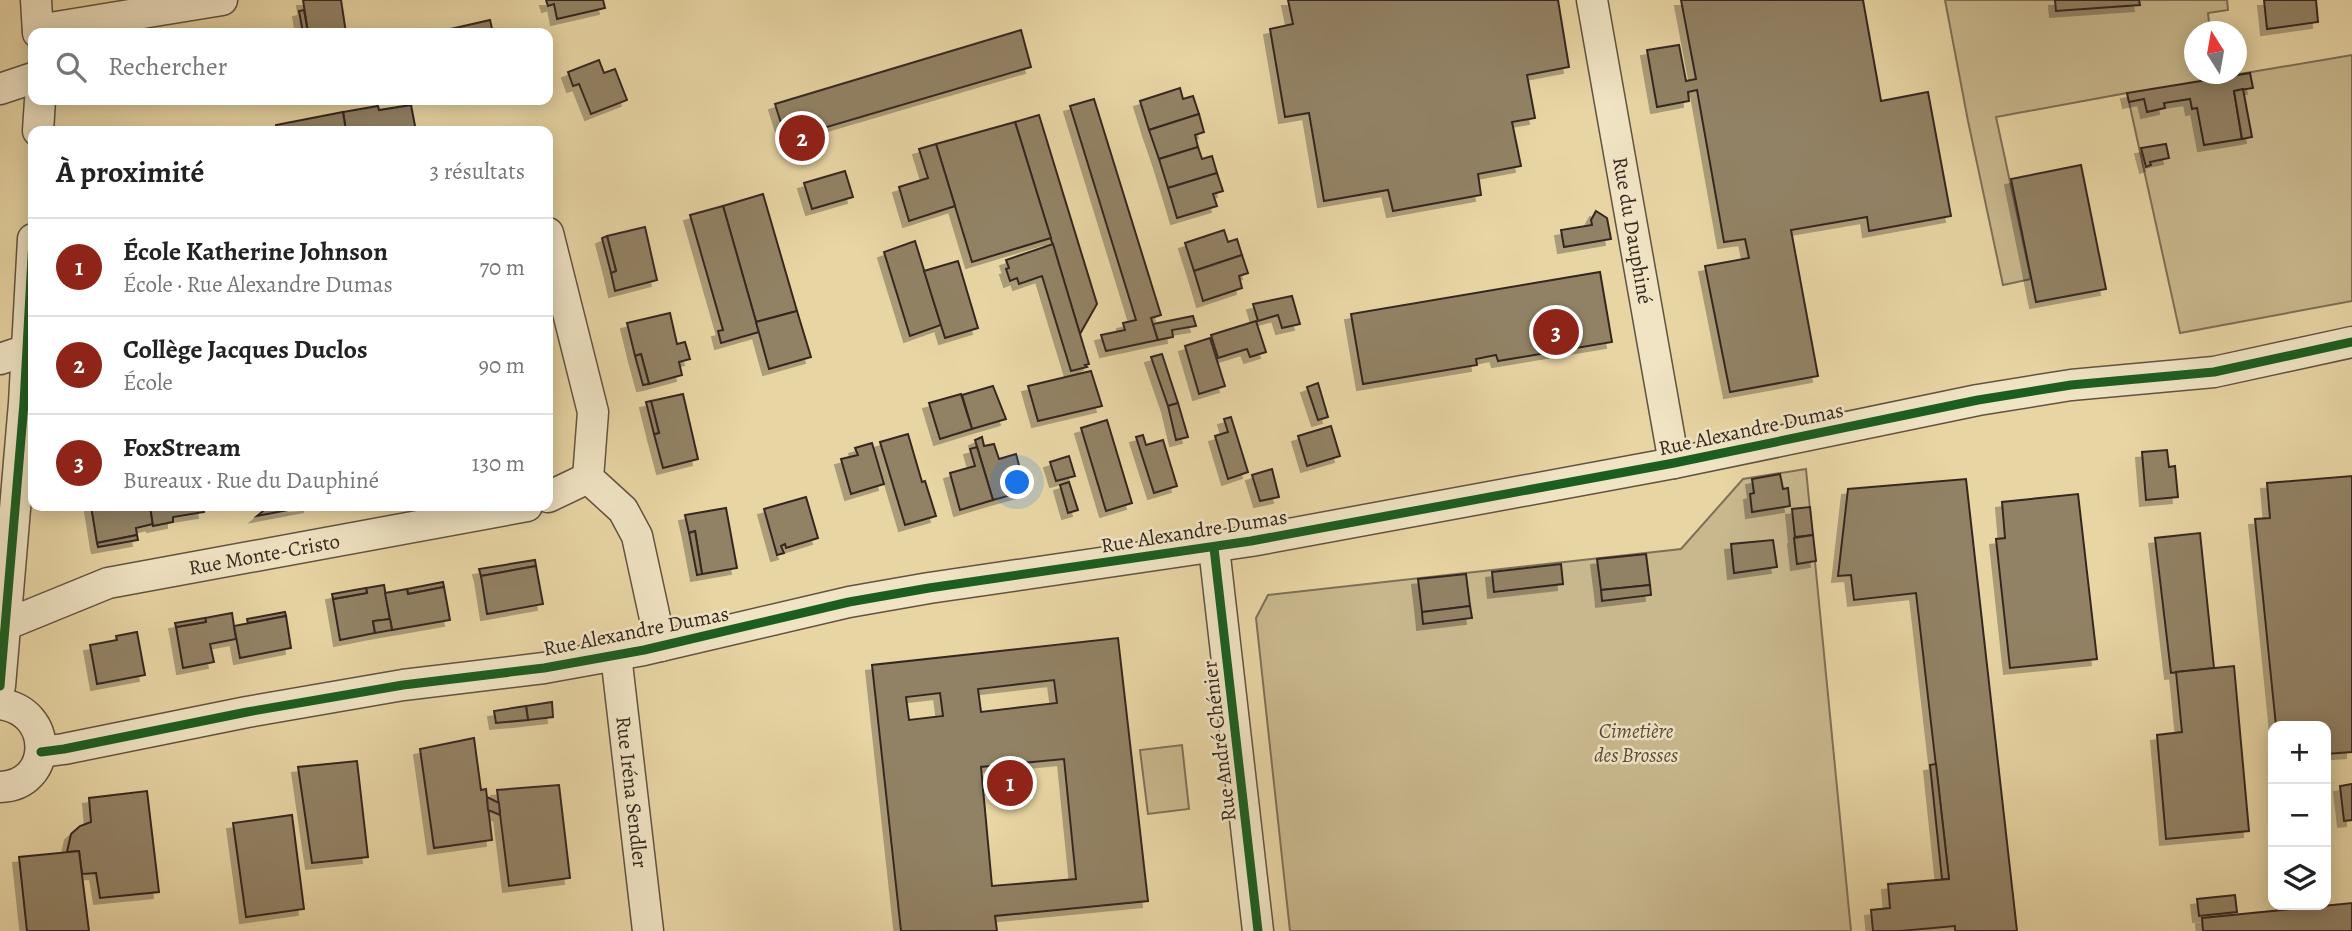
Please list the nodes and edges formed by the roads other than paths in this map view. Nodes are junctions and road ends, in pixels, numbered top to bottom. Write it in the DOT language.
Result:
graph roads {
  1 [pos="37,0"];
  2 [pos="222,0"];
  3 [pos="1592,0"];
  4 [pos="38,28"];
  5 [pos="61,28"];
  6 [pos="28,80"];
  7 [pos="0,89"];
  8 [pos="40,105"];
  9 [pos="38,126"];
  10 [pos="553,253"];
  11 [pos="28,268"];
  12 [pos="2352,342"];
  13 [pos="13,355"];
  14 [pos="1674,463"];
  15 [pos="588,478"];
  16 [pos="553,495"];
  17 [pos="500,511"];
  18 [pos="1214,548"];
  19 [pos="5,625"];
  20 [pos="661,646"];
  21 [pos="616,655"];
  22 [pos="0,686"];
  23 [pos="0,704"];
  24 [pos="41,751"];
  25 [pos="0,787"];
  26 [pos="648,931"];
  27 [pos="1258,931"];
  1 -- 4 [label="street"];
  2 -- 5 [label="street"];
  3 -- 14 [label="street, Rue du Dauphiné"];
  6 -- 7 [label="street"];
  8 -- 9 [label="street"];
  10 -- 15 [label="street"];
  11 -- 13 [label="street"];
  12 -- 14 [label="street, Rue Alexandre Dumas"];
  13 -- 19 [label="street"];
  14 -- 18 [label="street, Rue Alexandre Dumas"];
  15 -- 16 [label="street"];
  15 -- 20 [label="street"];
  17 -- 19 [label="street, Rue Monte-Cristo"];
  18 -- 20 [label="street, Rue Alexandre Dumas"];
  18 -- 27 [label="street, Rue André Chénier"];
  19 -- 22 [label="street"];
  20 -- 21 [label="street, Rue Alexandre Dumas"];
  21 -- 24 [label="street, Rue Alexandre Dumas"];
  21 -- 26 [label="street, Rue Iréna Sendler"];
  23 -- 24 [label="street"];
  24 -- 25 [label="street"];
}
